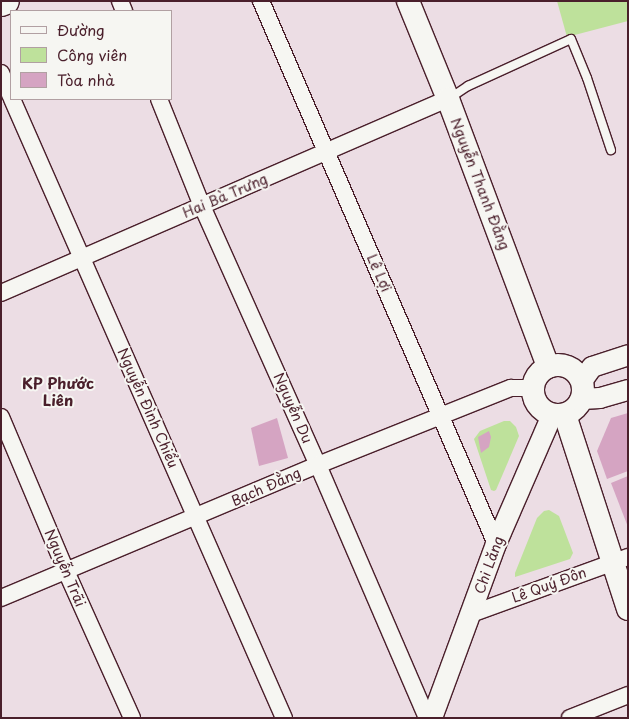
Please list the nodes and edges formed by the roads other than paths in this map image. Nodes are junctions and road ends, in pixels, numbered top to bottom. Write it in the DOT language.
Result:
graph roads {
  1 [pos="6,1"];
  2 [pos="262,1"];
  3 [pos="408,1"];
  4 [pos="1,3"];
  5 [pos="1,74"];
  6 [pos="10,94"];
  7 [pos="448,99"];
  8 [pos="13,100"];
  9 [pos="159,100"];
  10 [pos="611,150"];
  11 [pos="326,152"];
  12 [pos="202,206"];
  13 [pos="82,258"];
  14 [pos="1,293"];
  15 [pos="628,355"];
  16 [pos="548,367"];
  17 [pos="533,388"];
  18 [pos="582,390"];
  19 [pos="628,390"];
  20 [pos="558,415"];
  21 [pos="442,416"];
  22 [pos="1,417"];
  23 [pos="318,465"];
  24 [pos="196,518"];
  25 [pos="496,544"];
  26 [pos="620,559"];
  27 [pos="66,571"];
  28 [pos="1,598"];
  29 [pos="628,608"];
  30 [pos="471,614"];
  31 [pos="628,695"];
  32 [pos="132,718"];
  33 [pos="284,718"];
  34 [pos="427,718"];
  35 [pos="432,718"];
  36 [pos="570,718"];
  1 -- 4 [label="main road"];
  2 -- 11 [label="street, Lê Lợi"];
  3 -- 7 [label="main road, Nguyễn Thanh Đằng"];
  5 -- 6 [label="street, Nguyễn Đình Chiểu"];
  7 -- 10 [label="lane"];
  7 -- 11 [label="street, Hai Bà Trưng"];
  7 -- 16 [label="main road, Nguyễn Thanh Đằng"];
  8 -- 13 [label="street, Nguyễn Đình Chiểu"];
  9 -- 12 [label="street, Nguyễn Du"];
  11 -- 12 [label="street, Hai Bà Trưng"];
  11 -- 21 [label="street, Lê Lợi"];
  12 -- 13 [label="street, Hai Bà Trưng"];
  12 -- 23 [label="street, Nguyễn Du"];
  13 -- 14 [label="street, Hai Bà Trưng"];
  13 -- 24 [label="street, Nguyễn Đình Chiểu"];
  15 -- 18 [label="street"];
  16 -- 17 [label="main road"];
  16 -- 18 [label="main road"];
  17 -- 20 [label="main road"];
  17 -- 21 [label="street, Bạch Đằng"];
  18 -- 19 [label="street"];
  18 -- 20 [label="main road"];
  20 -- 25 [label="street, Chi Lăng"];
  20 -- 26 [label="main road"];
  21 -- 23 [label="street, Bạch Đằng"];
  21 -- 25 [label="street, Lê Lợi"];
  22 -- 27 [label="street, Nguyễn Trãi"];
  23 -- 24 [label="street, Bạch Đằng"];
  23 -- 34 [label="street, Nguyễn Du"];
  24 -- 27 [label="street, Bạch Đằng"];
  24 -- 33 [label="street, Nguyễn Đình Chiểu"];
  25 -- 30 [label="street, Chi Lăng"];
  26 -- 29 [label="main road"];
  26 -- 30 [label="street, Lê Quý Đôn"];
  27 -- 28 [label="street, Bạch Đằng"];
  27 -- 32 [label="street, Nguyễn Trãi"];
  30 -- 35 [label="street, Chi Lăng"];
  31 -- 36 [label="street"];
}
